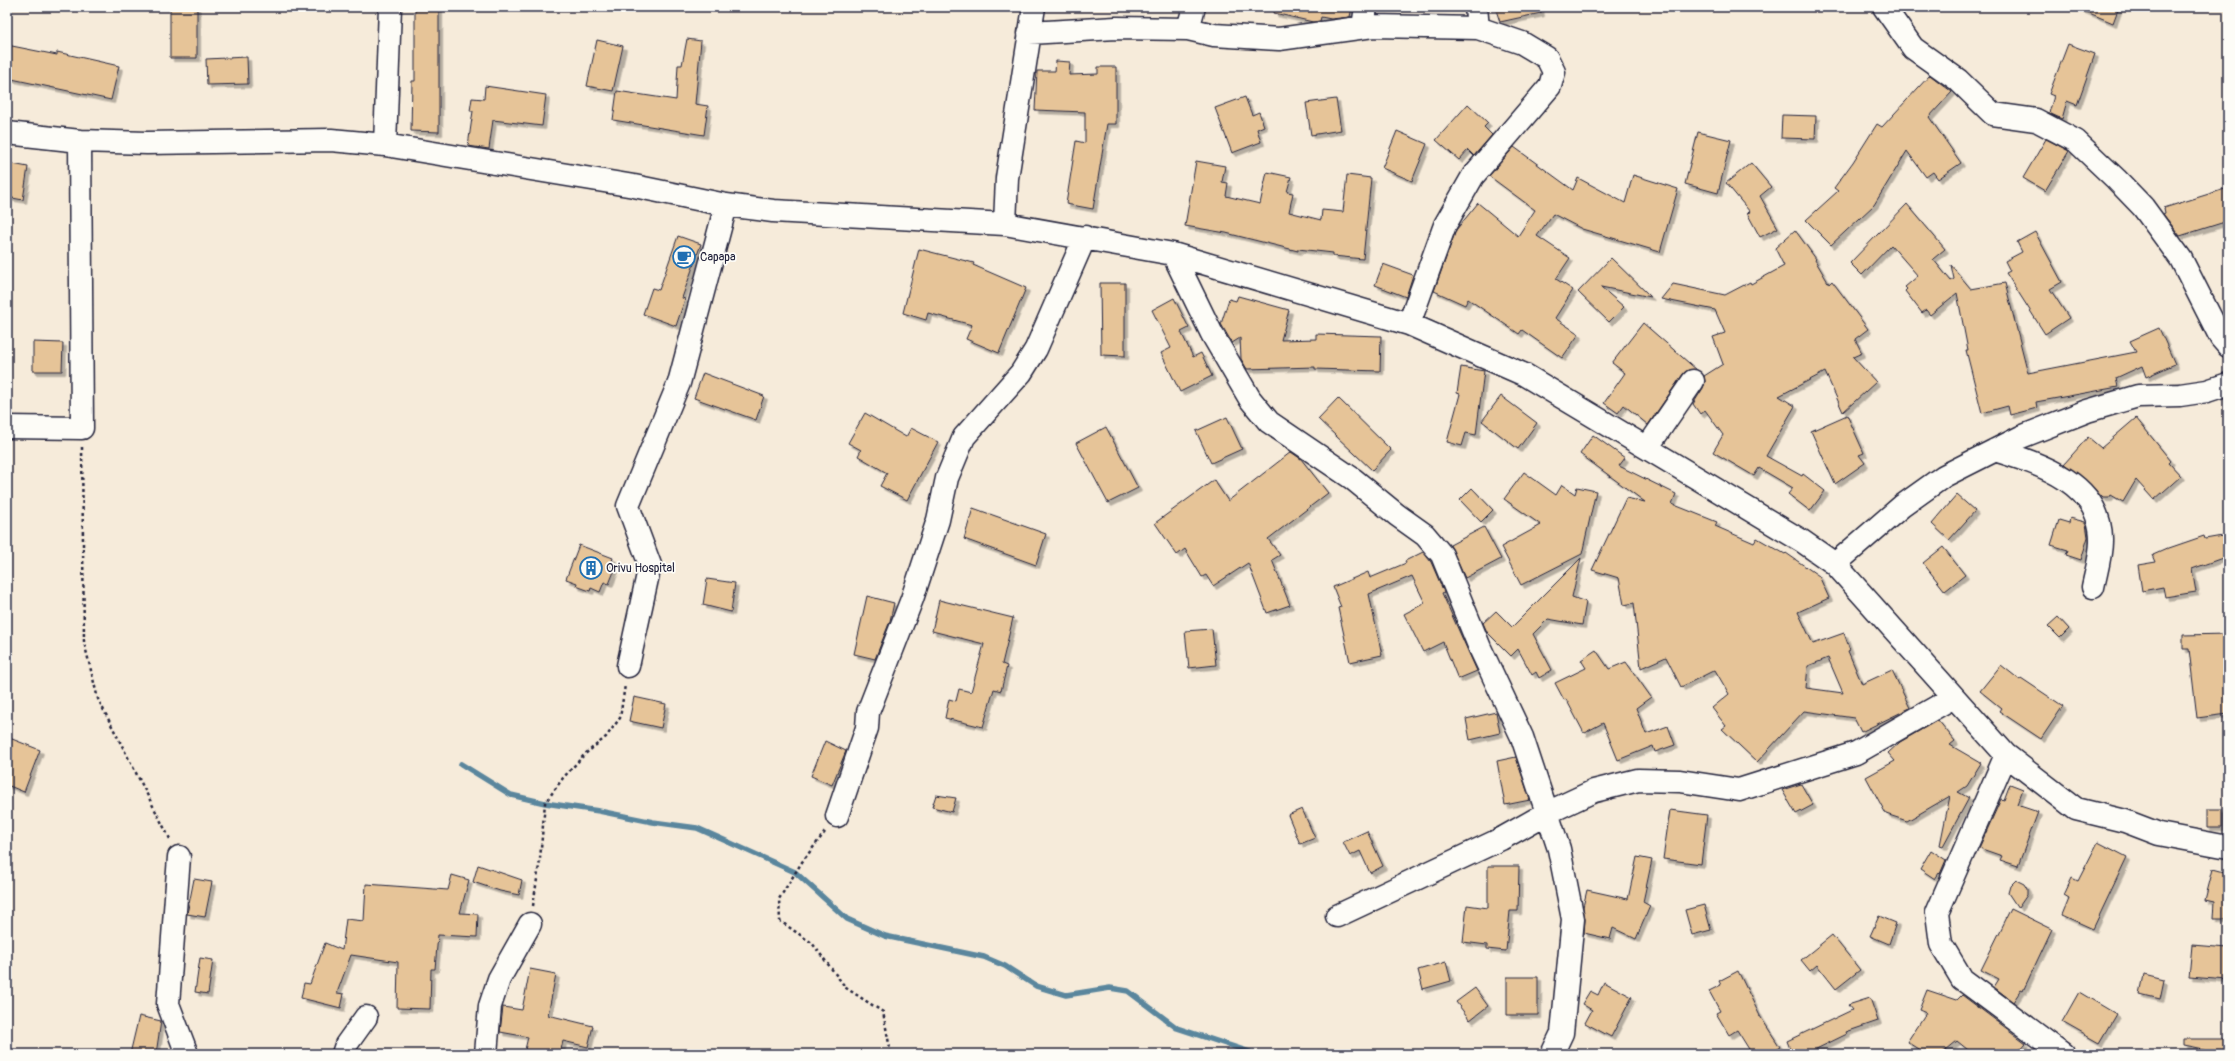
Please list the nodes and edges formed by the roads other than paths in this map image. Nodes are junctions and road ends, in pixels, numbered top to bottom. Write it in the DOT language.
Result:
graph roads {
  1 [pos="390,7"];
  2 [pos="1034,7"];
  3 [pos="1194,7"];
  4 [pos="1884,7"];
  5 [pos="1365,17"];
  6 [pos="1477,17"];
  7 [pos="1188,29"];
  8 [pos="1028,33"];
  9 [pos="7,133"];
  10 [pos="80,141"];
  11 [pos="385,145"];
  12 [pos="726,205"];
  13 [pos="1004,224"];
  14 [pos="1085,237"];
  15 [pos="1173,254"];
  16 [pos="1409,324"];
  17 [pos="2228,346"];
  18 [pos="1693,381"];
  19 [pos="2228,384"];
  20 [pos="7,427"];
  21 [pos="1647,448"];
  22 [pos="1995,450"];
  23 [pos="1835,564"];
  24 [pos="2093,587"];
  25 [pos="628,666"];
  26 [pos="1954,697"];
  27 [pos="2006,755"];
  28 [pos="1547,813"];
  29 [pos="837,816"];
  30 [pos="2228,847"];
  31 [pos="179,857"];
  32 [pos="1337,916"];
  33 [pos="530,924"];
  34 [pos="366,1016"];
  35 [pos="187,1054"];
  36 [pos="343,1054"];
  37 [pos="486,1054"];
  38 [pos="1552,1054"];
  39 [pos="2063,1054"];
  1 -- 11 [label="street"];
  2 -- 8 [label="street"];
  3 -- 7 [label="street"];
  4 -- 17 [label="street"];
  5 -- 6 [label="street"];
  5 -- 7 [label="street"];
  6 -- 16 [label="street"];
  7 -- 8 [label="street"];
  8 -- 13 [label="street"];
  9 -- 10 [label="street"];
  10 -- 11 [label="street"];
  10 -- 20 [label="street"];
  11 -- 12 [label="street"];
  12 -- 13 [label="street"];
  12 -- 25 [label="street"];
  13 -- 14 [label="street"];
  14 -- 15 [label="street"];
  14 -- 29 [label="street"];
  15 -- 16 [label="street"];
  15 -- 28 [label="street"];
  16 -- 21 [label="street"];
  18 -- 21 [label="street"];
  19 -- 22 [label="street"];
  21 -- 23 [label="street"];
  22 -- 23 [label="street"];
  22 -- 24 [label="street"];
  23 -- 26 [label="street"];
  26 -- 27 [label="street"];
  26 -- 28 [label="street"];
  27 -- 30 [label="street"];
  27 -- 39 [label="street"];
  28 -- 32 [label="street"];
  28 -- 38 [label="street"];
  31 -- 35 [label="street"];
  33 -- 37 [label="street"];
  34 -- 36 [label="street"];
}
